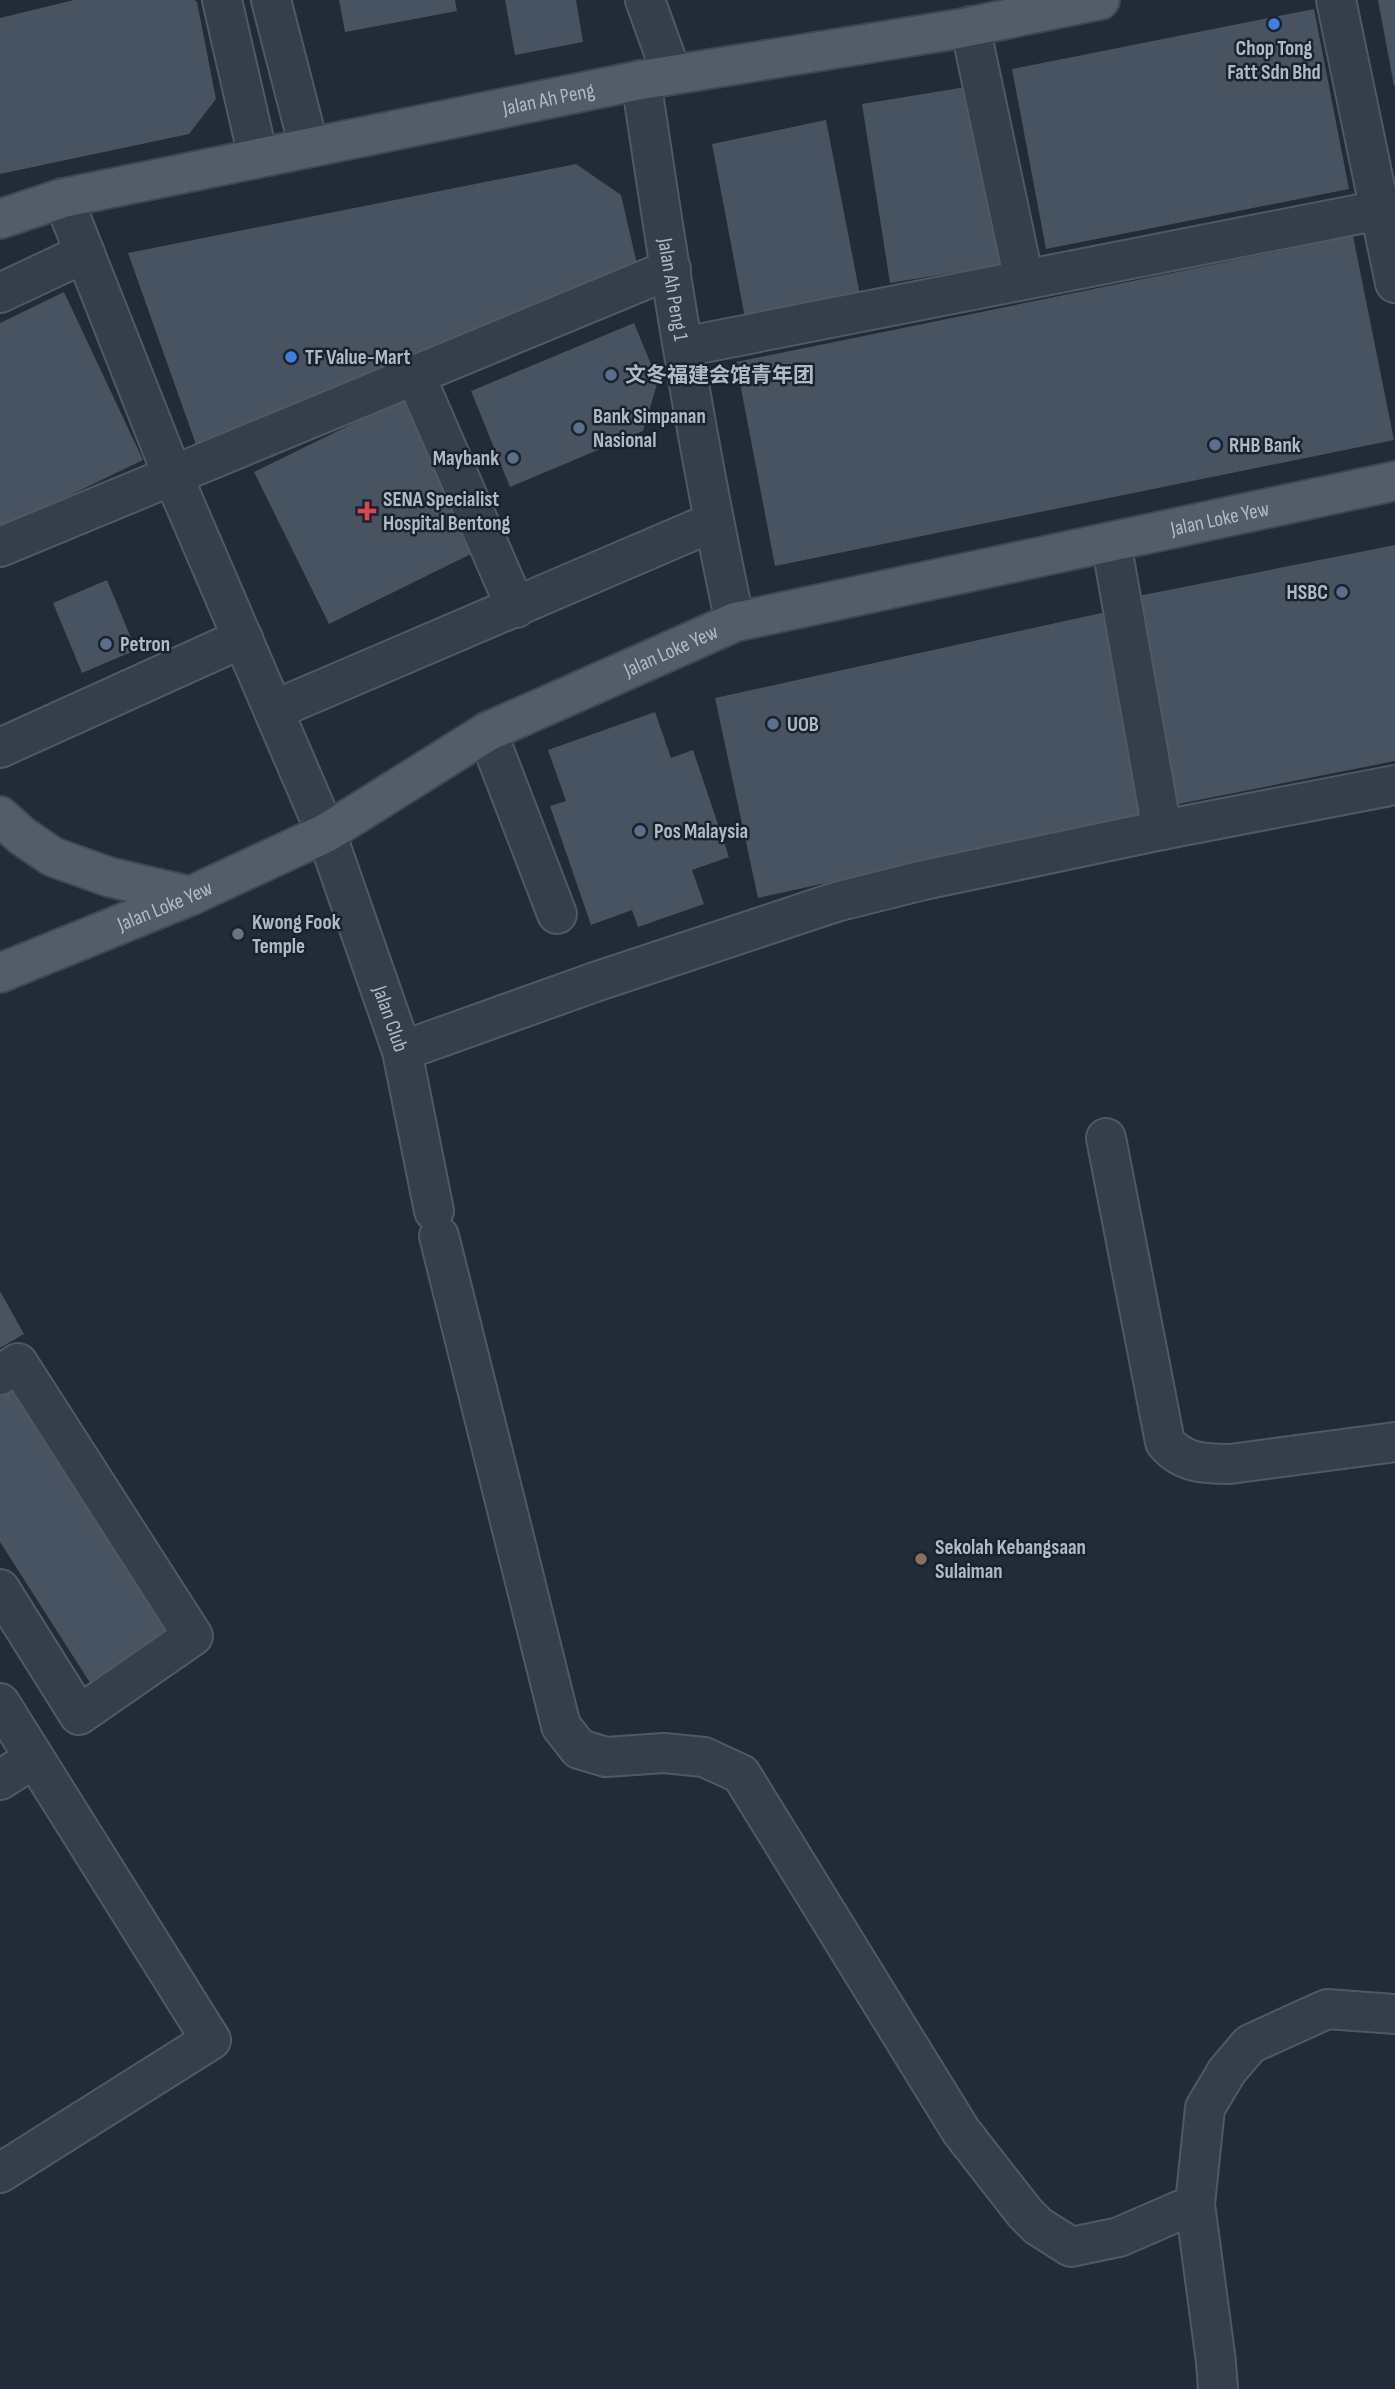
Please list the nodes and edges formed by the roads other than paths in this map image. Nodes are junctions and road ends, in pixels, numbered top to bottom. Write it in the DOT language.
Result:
graph roads {
  1 [pos="222,0"];
  2 [pos="271,0"];
  3 [pos="645,0"];
  4 [pos="1100,0"];
  5 [pos="1336,0"];
  6 [pos="1019,8"];
  7 [pos="970,26"];
  8 [pos="656,77"];
  9 [pos="309,147"];
  10 [pos="258,157"];
  11 [pos="63,198"];
  12 [pos="1388,208"];
  13 [pos="0,219"];
  14 [pos="85,253"];
  15 [pos="671,269"];
  16 [pos="1024,280"];
  17 [pos="1395,283"];
  18 [pos="0,293"];
  19 [pos="684,346"];
  20 [pos="415,376"];
  21 [pos="172,474"];
  22 [pos="1395,481"];
  23 [pos="713,522"];
  24 [pos="1111,542"];
  25 [pos="0,547"];
  26 [pos="516,608"];
  27 [pos="735,622"];
  28 [pos="243,638"];
  29 [pos="274,710"];
  30 [pos="487,732"];
  31 [pos="0,748"];
  32 [pos="1395,785"];
  33 [pos="0,816"];
  34 [pos="1162,830"];
  35 [pos="326,833"];
  36 [pos="190,896"];
  37 [pos="557,914"];
  38 [pos="0,973"];
  39 [pos="402,1051"];
  40 [pos="1106,1138"];
  41 [pos="0,1375"];
  42 [pos="1395,1442"];
  43 [pos="0,1589"];
  44 [pos="0,1703"];
  45 [pos="33,1759"];
  46 [pos="0,1780"];
  47 [pos="1395,2014"];
  48 [pos="0,2172"];
  49 [pos="1195,2204"];
  50 [pos="1218,2389"];
  1 -- 10 [label="street"];
  2 -- 9 [label="street"];
  3 -- 8 [label="street, Jalan Ah Peng 1"];
  4 -- 6 [label="main road, Jalan Ah Peng"];
  5 -- 12 [label="street"];
  6 -- 7 [label="main road, Jalan Ah Peng"];
  7 -- 8 [label="main road, Jalan Ah Peng"];
  7 -- 16 [label="street"];
  8 -- 9 [label="main road, Jalan Ah Peng"];
  8 -- 15 [label="street, Jalan Ah Peng 1"];
  9 -- 10 [label="main road, Jalan Ah Peng"];
  10 -- 11 [label="main road, Jalan Ah Peng"];
  11 -- 13 [label="main road, Jalan Ah Peng"];
  11 -- 14 [label="street, Jalan Club"];
  12 -- 16 [label="street"];
  12 -- 17 [label="street"];
  14 -- 18 [label="street"];
  14 -- 21 [label="street, Jalan Club"];
  15 -- 19 [label="street, Jalan Ah Peng 1"];
  15 -- 20 [label="street"];
  16 -- 19 [label="street"];
  19 -- 23 [label="street, Jalan Ah Peng 1"];
  20 -- 21 [label="street"];
  20 -- 26 [label="street"];
  21 -- 25 [label="street"];
  21 -- 28 [label="street, Jalan Club"];
  22 -- 24 [label="main road, Jalan Loke Yew"];
  23 -- 26 [label="street"];
  23 -- 27 [label="street, Jalan Ah Peng 1"];
  24 -- 27 [label="main road, Jalan Loke Yew"];
  24 -- 34 [label="street"];
  26 -- 29 [label="street"];
  27 -- 30 [label="main road, Jalan Loke Yew"];
  28 -- 29 [label="street, Jalan Club"];
  28 -- 31 [label="street"];
  29 -- 35 [label="street, Jalan Club"];
  30 -- 35 [label="main road, Jalan Loke Yew"];
  30 -- 37 [label="street"];
  32 -- 34 [label="street"];
  33 -- 36 [label="main road"];
  34 -- 39 [label="street"];
  35 -- 36 [label="main road, Jalan Loke Yew"];
  35 -- 39 [label="street, Jalan Club"];
  36 -- 38 [label="main road, Jalan Loke Yew"];
  39 -- 49 [label="street, Jalan Club"];
  40 -- 42 [label="street"];
  41 -- 43 [label="street"];
  44 -- 45 [label="street"];
  45 -- 46 [label="street"];
  45 -- 48 [label="street"];
  47 -- 49 [label="street"];
  49 -- 50 [label="street"];
}
